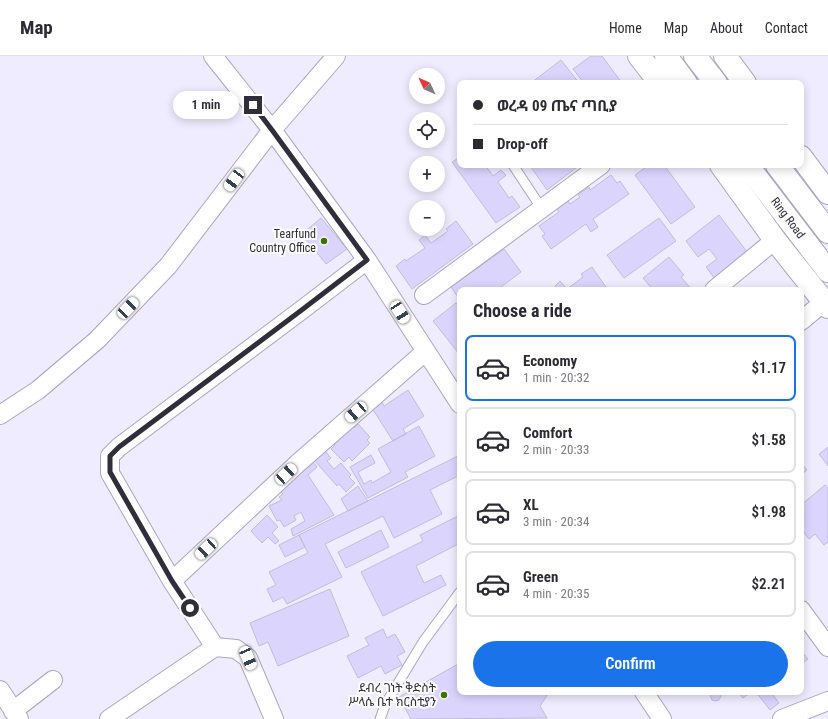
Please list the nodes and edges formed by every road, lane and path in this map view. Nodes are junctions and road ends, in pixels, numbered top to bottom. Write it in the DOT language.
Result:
graph roads {
  1 [pos="213,56"];
  2 [pos="336,56"];
  3 [pos="640,56"];
  4 [pos="666,56"];
  5 [pos="695,56"];
  6 [pos="725,56"];
  7 [pos="658,80"];
  8 [pos="684,80"];
  9 [pos="714,80"];
  10 [pos="743,80"];
  11 [pos="272,130"];
  12 [pos="804,161"];
  13 [pos="515,168"];
  14 [pos="597,168"];
  15 [pos="722,168"];
  16 [pos="749,168"];
  17 [pos="779,168"];
  18 [pos="828,193"];
  19 [pos="542,208"];
  20 [pos="828,232"];
  21 [pos="775,240"];
  22 [pos="367,260"];
  23 [pos="828,271"];
  24 [pos="718,287"];
  25 [pos="424,295"];
  26 [pos="826,305"];
  27 [pos="804,319"];
  28 [pos="426,351"];
  29 [pos="457,399"];
  30 [pos="0,415"];
  31 [pos="172,581"];
  32 [pos="457,596"];
  33 [pos="804,614"];
  34 [pos="215,647"];
  35 [pos="828,647"];
  36 [pos="53,680"];
  37 [pos="0,690"];
  38 [pos="646,695"];
  39 [pos="828,701"];
  40 [pos="16,715"];
  41 [pos="109,719"];
  42 [pos="274,719"];
  43 [pos="380,719"];
  44 [pos="662,719"];
  45 [pos="782,719"];
  1 -- 11 [label="street"];
  2 -- 11 [label="street"];
  3 -- 7 [label="main road"];
  4 -- 8 [label="main road"];
  5 -- 9 [label="main road"];
  6 -- 10 [label="main road"];
  11 -- 22 [label="street"];
  11 -- 30 [label="street"];
  12 -- 18 [label="main road"];
  13 -- 19 [label="lane"];
  14 -- 19 [label="street"];
  15 -- 21 [label="main road"];
  16 -- 23 [label="main road, Ring Road"];
  17 -- 20 [label="main road, Ring Road"];
  19 -- 25 [label="street"];
  21 -- 24 [label="street"];
  21 -- 26 [label="main road"];
  22 -- 28 [label="street"];
  22 -- 31 [label="street"];
  26 -- 27 [label="street"];
  28 -- 29 [label="street"];
  28 -- 31 [label="street"];
  31 -- 34 [label="street"];
  32 -- 43 [label="lane"];
  33 -- 35 [label="street"];
  34 -- 41 [label="street"];
  34 -- 42 [label="street"];
  36 -- 40 [label="street"];
  37 -- 40 [label="street"];
  38 -- 44 [label="street"];
  39 -- 45 [label="street"];
}
